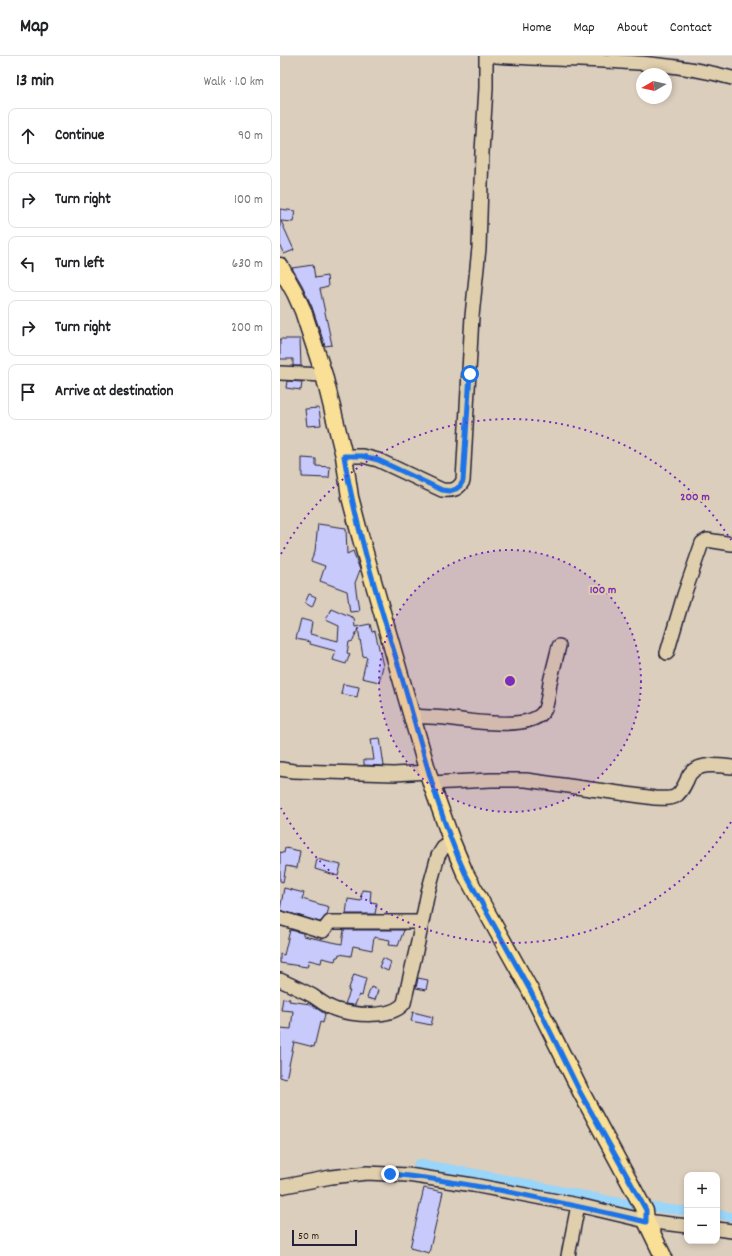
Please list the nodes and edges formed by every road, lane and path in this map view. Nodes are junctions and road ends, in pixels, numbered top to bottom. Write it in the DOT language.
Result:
graph roads {
  1 [pos="486,56"];
  2 [pos="496,56"];
  3 [pos="732,78"];
  4 [pos="280,266"];
  5 [pos="280,373"];
  6 [pos="324,375"];
  7 [pos="344,456"];
  8 [pos="732,544"];
  9 [pos="559,646"];
  10 [pos="667,653"];
  11 [pos="413,716"];
  12 [pos="732,767"];
  13 [pos="280,769"];
  14 [pos="430,778"];
  15 [pos="452,842"];
  16 [pos="280,918"];
  17 [pos="422,922"];
  18 [pos="280,980"];
  19 [pos="280,1187"];
  20 [pos="578,1205"];
  21 [pos="644,1211"];
  22 [pos="684,1225"];
  23 [pos="720,1229"];
  24 [pos="732,1231"];
  25 [pos="568,1256"];
  26 [pos="663,1256"];
  1 -- 7 [label="street"];
  2 -- 3 [label="street"];
  4 -- 6 [label="main road"];
  5 -- 6 [label="street"];
  6 -- 7 [label="main road"];
  7 -- 11 [label="main road"];
  8 -- 10 [label="street"];
  9 -- 11 [label="street"];
  11 -- 14 [label="main road"];
  12 -- 14 [label="street"];
  13 -- 14 [label="street"];
  14 -- 15 [label="main road"];
  15 -- 17 [label="street"];
  15 -- 21 [label="main road"];
  16 -- 17 [label="street"];
  17 -- 18 [label="street"];
  19 -- 20 [label="street"];
  20 -- 21 [label="street"];
  20 -- 25 [label="street"];
  21 -- 22 [label="street"];
  21 -- 26 [label="main road"];
  23 -- 24 [label="street"];
}
